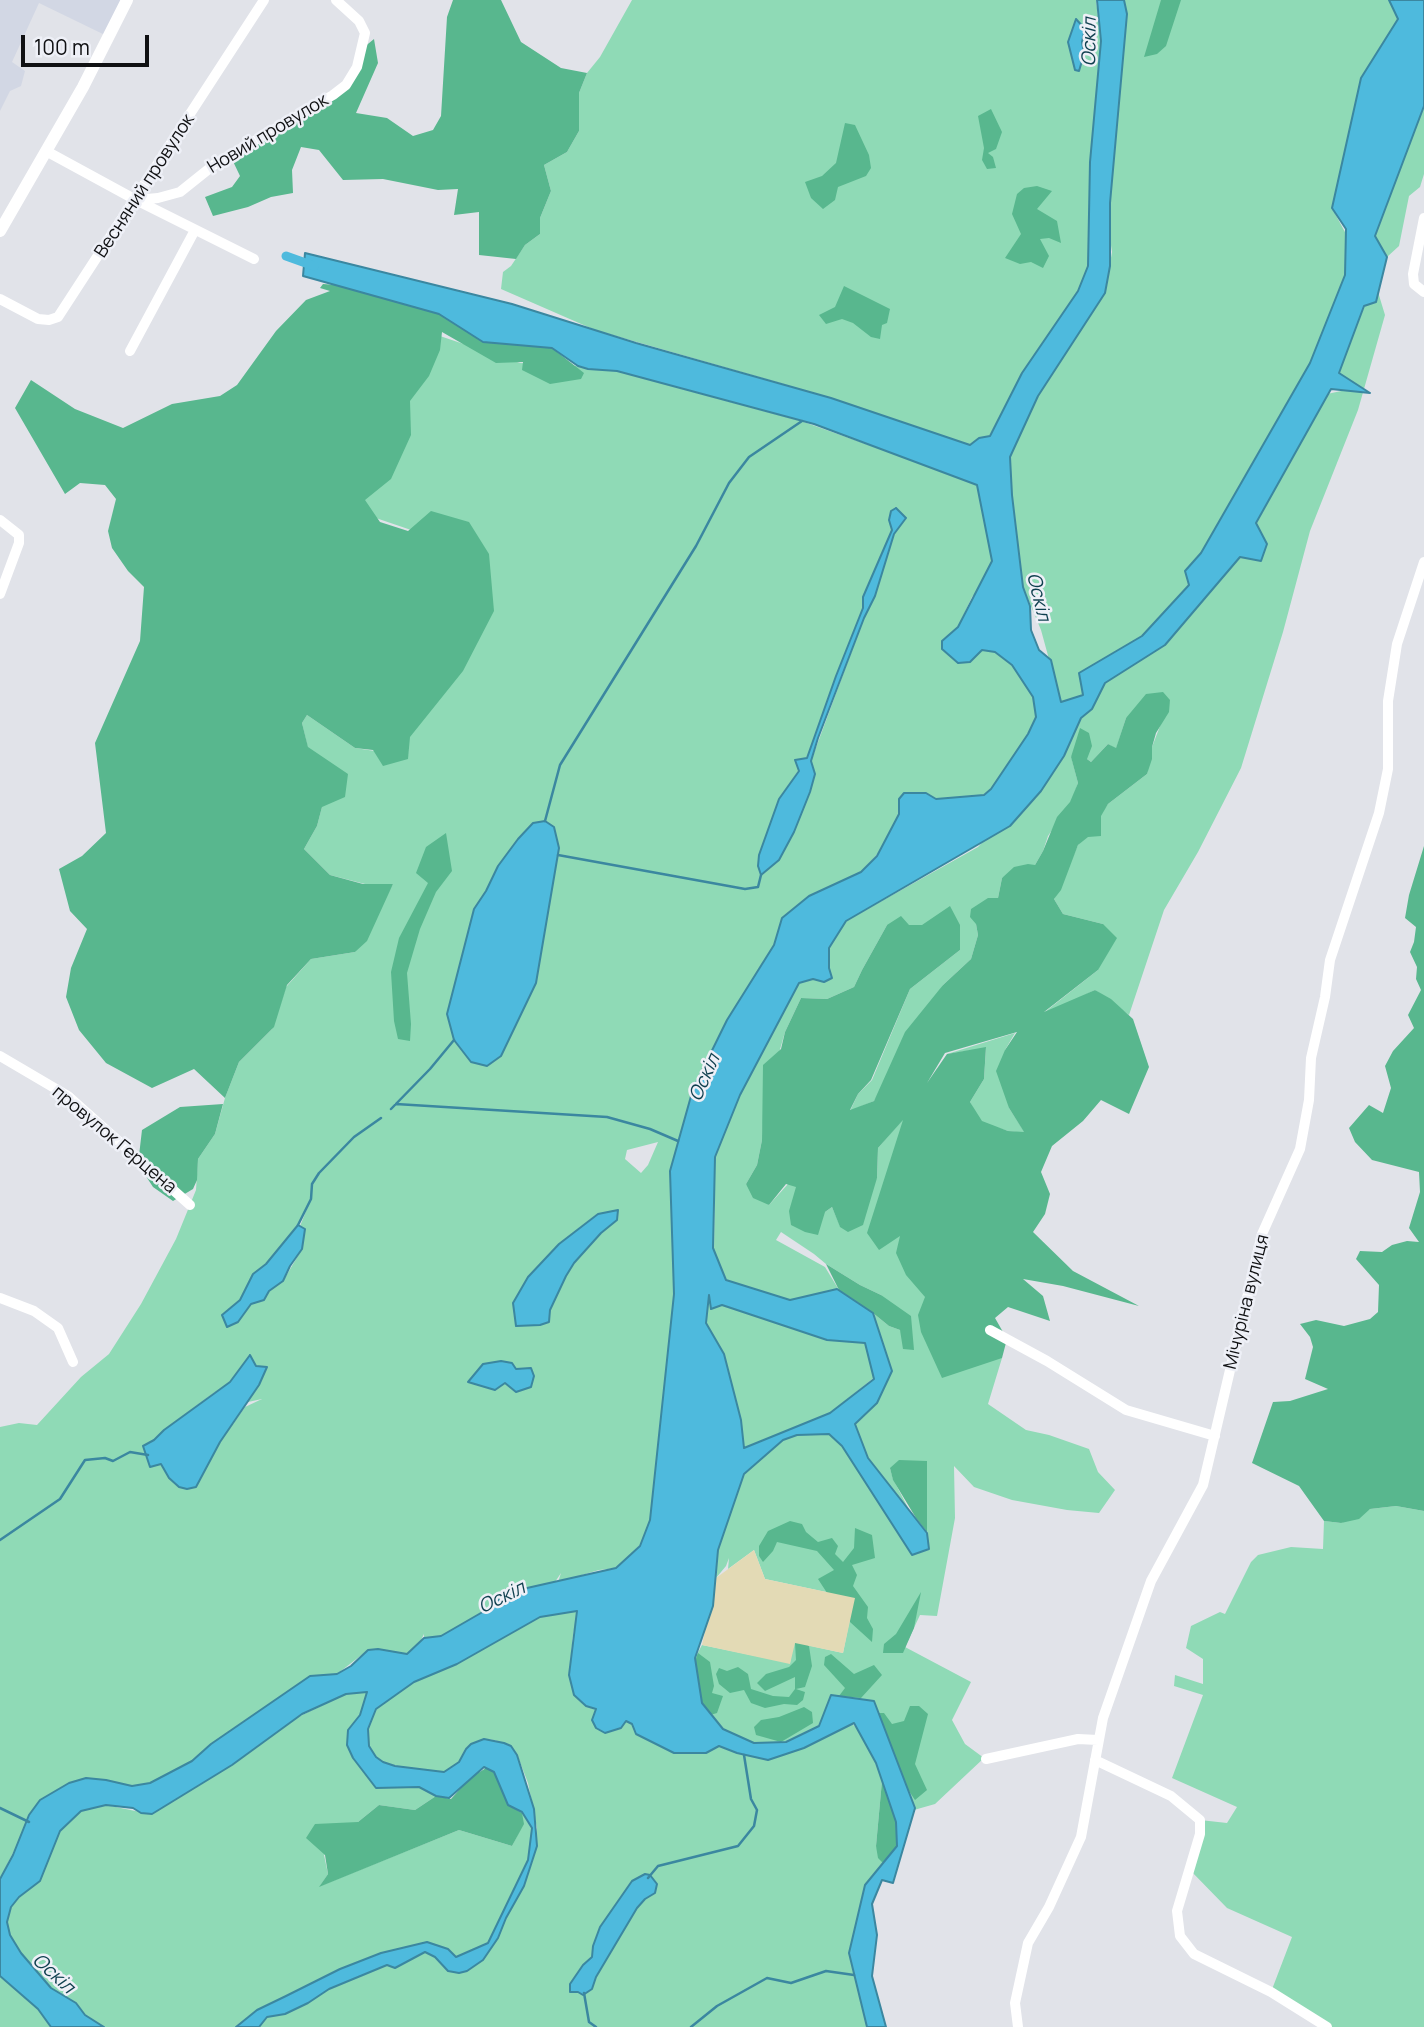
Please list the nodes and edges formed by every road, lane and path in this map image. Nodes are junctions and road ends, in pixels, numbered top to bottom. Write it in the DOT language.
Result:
graph roads {
  1 [pos="127,0"];
  2 [pos="264,0"];
  3 [pos="336,0"];
  4 [pos="46,151"];
  5 [pos="136,200"];
  6 [pos="1424,218"];
  7 [pos="195,230"];
  8 [pos="0,232"];
  9 [pos="254,259"];
  10 [pos="1424,292"];
  11 [pos="0,299"];
  12 [pos="130,351"];
  13 [pos="0,520"];
  14 [pos="1424,562"];
  15 [pos="0,594"];
  16 [pos="0,1056"];
  17 [pos="190,1205"];
  18 [pos="0,1297"];
  19 [pos="990,1330"];
  20 [pos="73,1362"];
  21 [pos="1215,1436"];
  22 [pos="1098,1740"];
  23 [pos="986,1759"];
  24 [pos="1095,1760"];
  25 [pos="1018,2027"];
  26 [pos="1328,2027"];
  1 -- 4 [label="street"];
  2 -- 5 [label="street, Весняний провулок"];
  3 -- 5 [label="street, Новий провулок"];
  4 -- 5 [label="street"];
  4 -- 8 [label="street"];
  5 -- 7 [label="street"];
  5 -- 11 [label="street, Весняний провулок"];
  6 -- 10 [label="street"];
  7 -- 9 [label="street"];
  7 -- 12 [label="street"];
  13 -- 15 [label="street"];
  14 -- 21 [label="street, Мічуріна вулиця"];
  16 -- 17 [label="street, провулок Герцена"];
  18 -- 20 [label="street"];
  19 -- 21 [label="street"];
  21 -- 22 [label="street, Мічуріна вулиця"];
  22 -- 23 [label="street"];
  22 -- 24 [label="street, Мічуріна вулиця"];
  24 -- 25 [label="street, Мічуріна вулиця"];
  24 -- 26 [label="street"];
}
